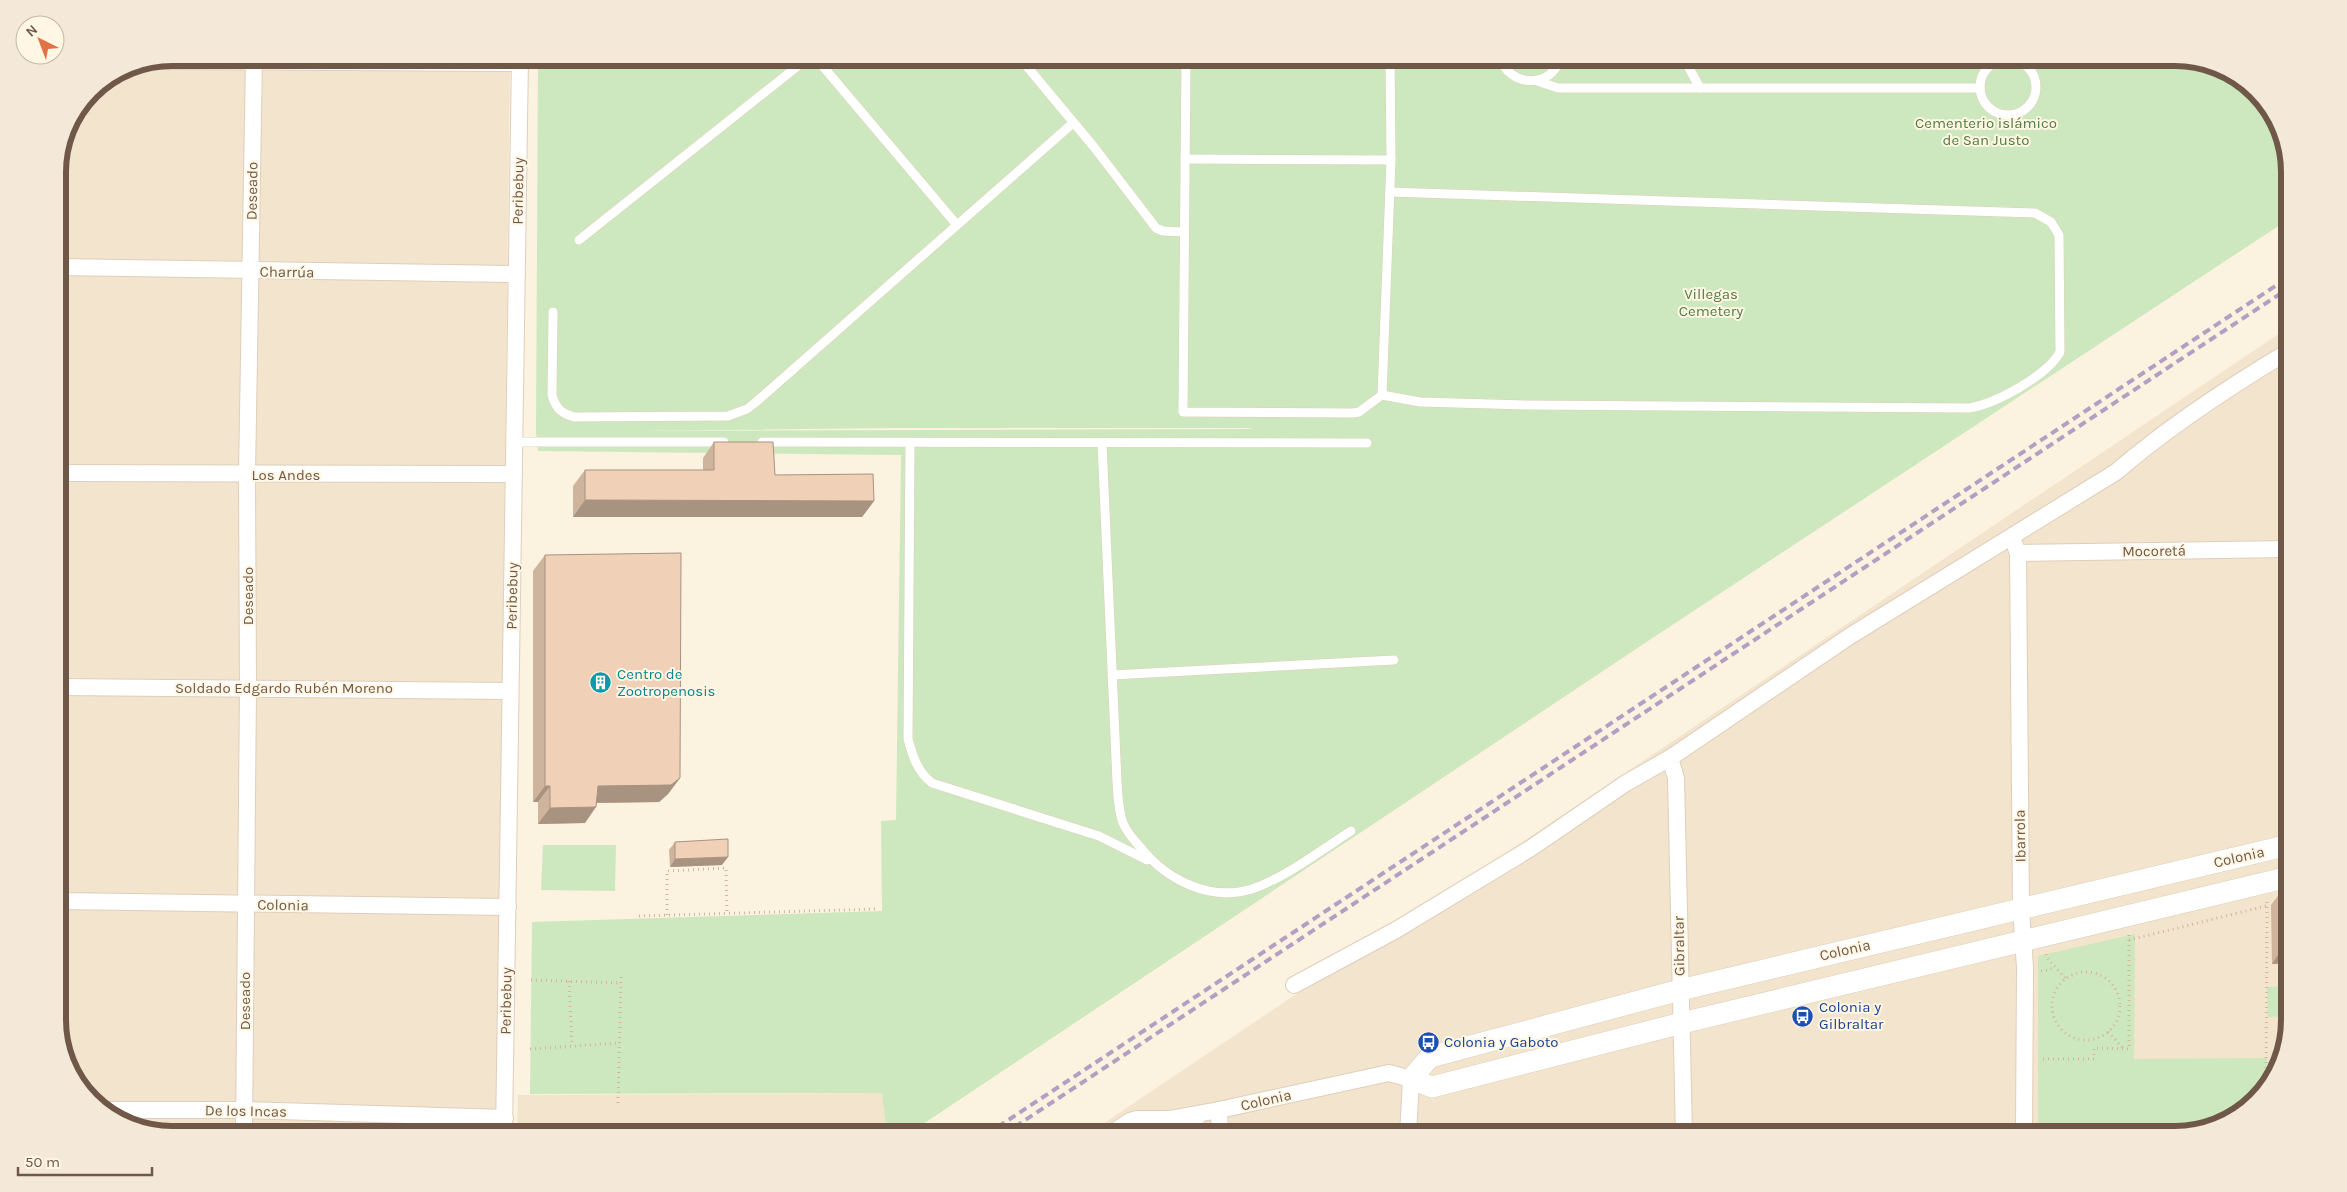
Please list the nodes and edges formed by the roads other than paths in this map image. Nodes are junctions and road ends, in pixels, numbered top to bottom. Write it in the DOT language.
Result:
graph roads {
  1 [pos="254,66"];
  2 [pos="520,66"];
  3 [pos="799,66"];
  4 [pos="822,66"];
  5 [pos="1026,66"];
  6 [pos="1186,66"];
  7 [pos="1390,66"];
  8 [pos="1503,66"];
  9 [pos="1556,66"];
  10 [pos="1688,66"];
  11 [pos="1990,66"];
  12 [pos="2024,66"];
  13 [pos="1537,81"];
  14 [pos="1700,88"];
  15 [pos="1980,88"];
  16 [pos="1073,123"];
  17 [pos="1185,159"];
  18 [pos="1391,160"];
  19 [pos="1390,192"];
  20 [pos="957,225"];
  21 [pos="1184,232"];
  22 [pos="579,240"];
  23 [pos="66,267"];
  24 [pos="251,271"];
  25 [pos="517,274"];
  26 [pos="552,312"];
  27 [pos="2281,356"];
  28 [pos="1382,395"];
  29 [pos="514,442"];
  30 [pos="732,442"];
  31 [pos="752,442"];
  32 [pos="910,443"];
  33 [pos="1102,443"];
  34 [pos="1367,443"];
  35 [pos="66,473"];
  36 [pos="514,474"];
  37 [pos="248,475"];
  38 [pos="2012,538"];
  39 [pos="2281,549"];
  40 [pos="2018,553"];
  41 [pos="1394,660"];
  42 [pos="1112,675"];
  43 [pos="66,687"];
  44 [pos="248,688"];
  45 [pos="510,691"];
  46 [pos="1670,758"];
  47 [pos="1350,831"];
  48 [pos="2281,847"];
  49 [pos="1157,867"];
  50 [pos="2281,879"];
  51 [pos="66,900"];
  52 [pos="245,905"];
  53 [pos="508,907"];
  54 [pos="2021,908"];
  55 [pos="2024,941"];
  56 [pos="1294,985"];
  57 [pos="1680,990"];
  58 [pos="1682,1022"];
  59 [pos="1411,1079"];
  60 [pos="116,1110"];
  61 [pos="244,1110"];
  62 [pos="1212,1111"];
  63 [pos="244,1126"];
  64 [pos="505,1126"];
  65 [pos="1125,1126"];
  66 [pos="1195,1126"];
  67 [pos="1217,1126"];
  68 [pos="1408,1126"];
  69 [pos="1684,1126"];
  70 [pos="2024,1126"];
  1 -- 24 [label="street, Deseado"];
  2 -- 25 [label="street, Peribebuy"];
  3 -- 22 [label="lane"];
  4 -- 20 [label="lane"];
  5 -- 16 [label="lane"];
  6 -- 17 [label="lane"];
  7 -- 18 [label="lane"];
  8 -- 13 [label="lane"];
  9 -- 13 [label="lane"];
  10 -- 14 [label="lane"];
  11 -- 15 [label="lane"];
  12 -- 15 [label="lane"];
  13 -- 14 [label="lane"];
  14 -- 15 [label="lane"];
  16 -- 20 [label="lane"];
  16 -- 21 [label="lane"];
  17 -- 18 [label="lane"];
  17 -- 21 [label="lane"];
  18 -- 19 [label="lane"];
  19 -- 28 [label="lane"];
  19 -- 28 [label="lane"];
  20 -- 26 [label="lane"];
  21 -- 28 [label="lane"];
  23 -- 24 [label="street, Charrúa"];
  24 -- 25 [label="street, Charrúa"];
  24 -- 37 [label="street, Deseado"];
  25 -- 29 [label="street, Peribebuy"];
  27 -- 38 [label="street"];
  29 -- 30 [label="lane"];
  29 -- 36 [label="street, Peribebuy"];
  31 -- 32 [label="lane"];
  32 -- 33 [label="lane"];
  32 -- 49 [label="lane"];
  33 -- 34 [label="lane"];
  33 -- 42 [label="lane"];
  35 -- 37 [label="street, Los Andes"];
  36 -- 37 [label="street, Los Andes"];
  36 -- 45 [label="street, Peribebuy"];
  37 -- 44 [label="street, Deseado"];
  38 -- 40 [label="street, Ibarrola"];
  38 -- 46 [label="street"];
  39 -- 40 [label="street, Mocoretá"];
  40 -- 54 [label="street, Ibarrola"];
  41 -- 42 [label="lane"];
  42 -- 49 [label="lane"];
  43 -- 44 [label="street, Soldado Edgardo Rubén Moreno"];
  44 -- 45 [label="street, Soldado Edgardo Rubén Moreno"];
  44 -- 52 [label="street, Deseado"];
  45 -- 53 [label="street, Peribebuy"];
  46 -- 56 [label="street"];
  46 -- 57 [label="street, Gibraltar"];
  47 -- 49 [label="lane"];
  48 -- 54 [label="street, Colonia"];
  50 -- 55 [label="street, Colonia"];
  51 -- 52 [label="street, Colonia"];
  52 -- 53 [label="street, Colonia"];
  52 -- 61 [label="street, Deseado"];
  53 -- 64 [label="street, Peribebuy"];
  54 -- 55 [label="street, Ibarrola"];
  54 -- 57 [label="street, Colonia"];
  55 -- 58 [label="street, Colonia"];
  55 -- 70 [label="street, Ibarrola"];
  57 -- 58 [label="street, Gibraltar"];
  57 -- 59 [label="street, Colonia"];
  58 -- 59 [label="street, Colonia"];
  58 -- 69 [label="street, Gibraltar"];
  59 -- 62 [label="street, Colonia"];
  59 -- 68 [label="street"];
  60 -- 61 [label="street, De los Incas"];
  61 -- 63 [label="street, Deseado"];
  61 -- 64 [label="street, De los Incas"];
  62 -- 65 [label="street, Colonia"];
  62 -- 66 [label="lane"];
  62 -- 67 [label="street"];
}
